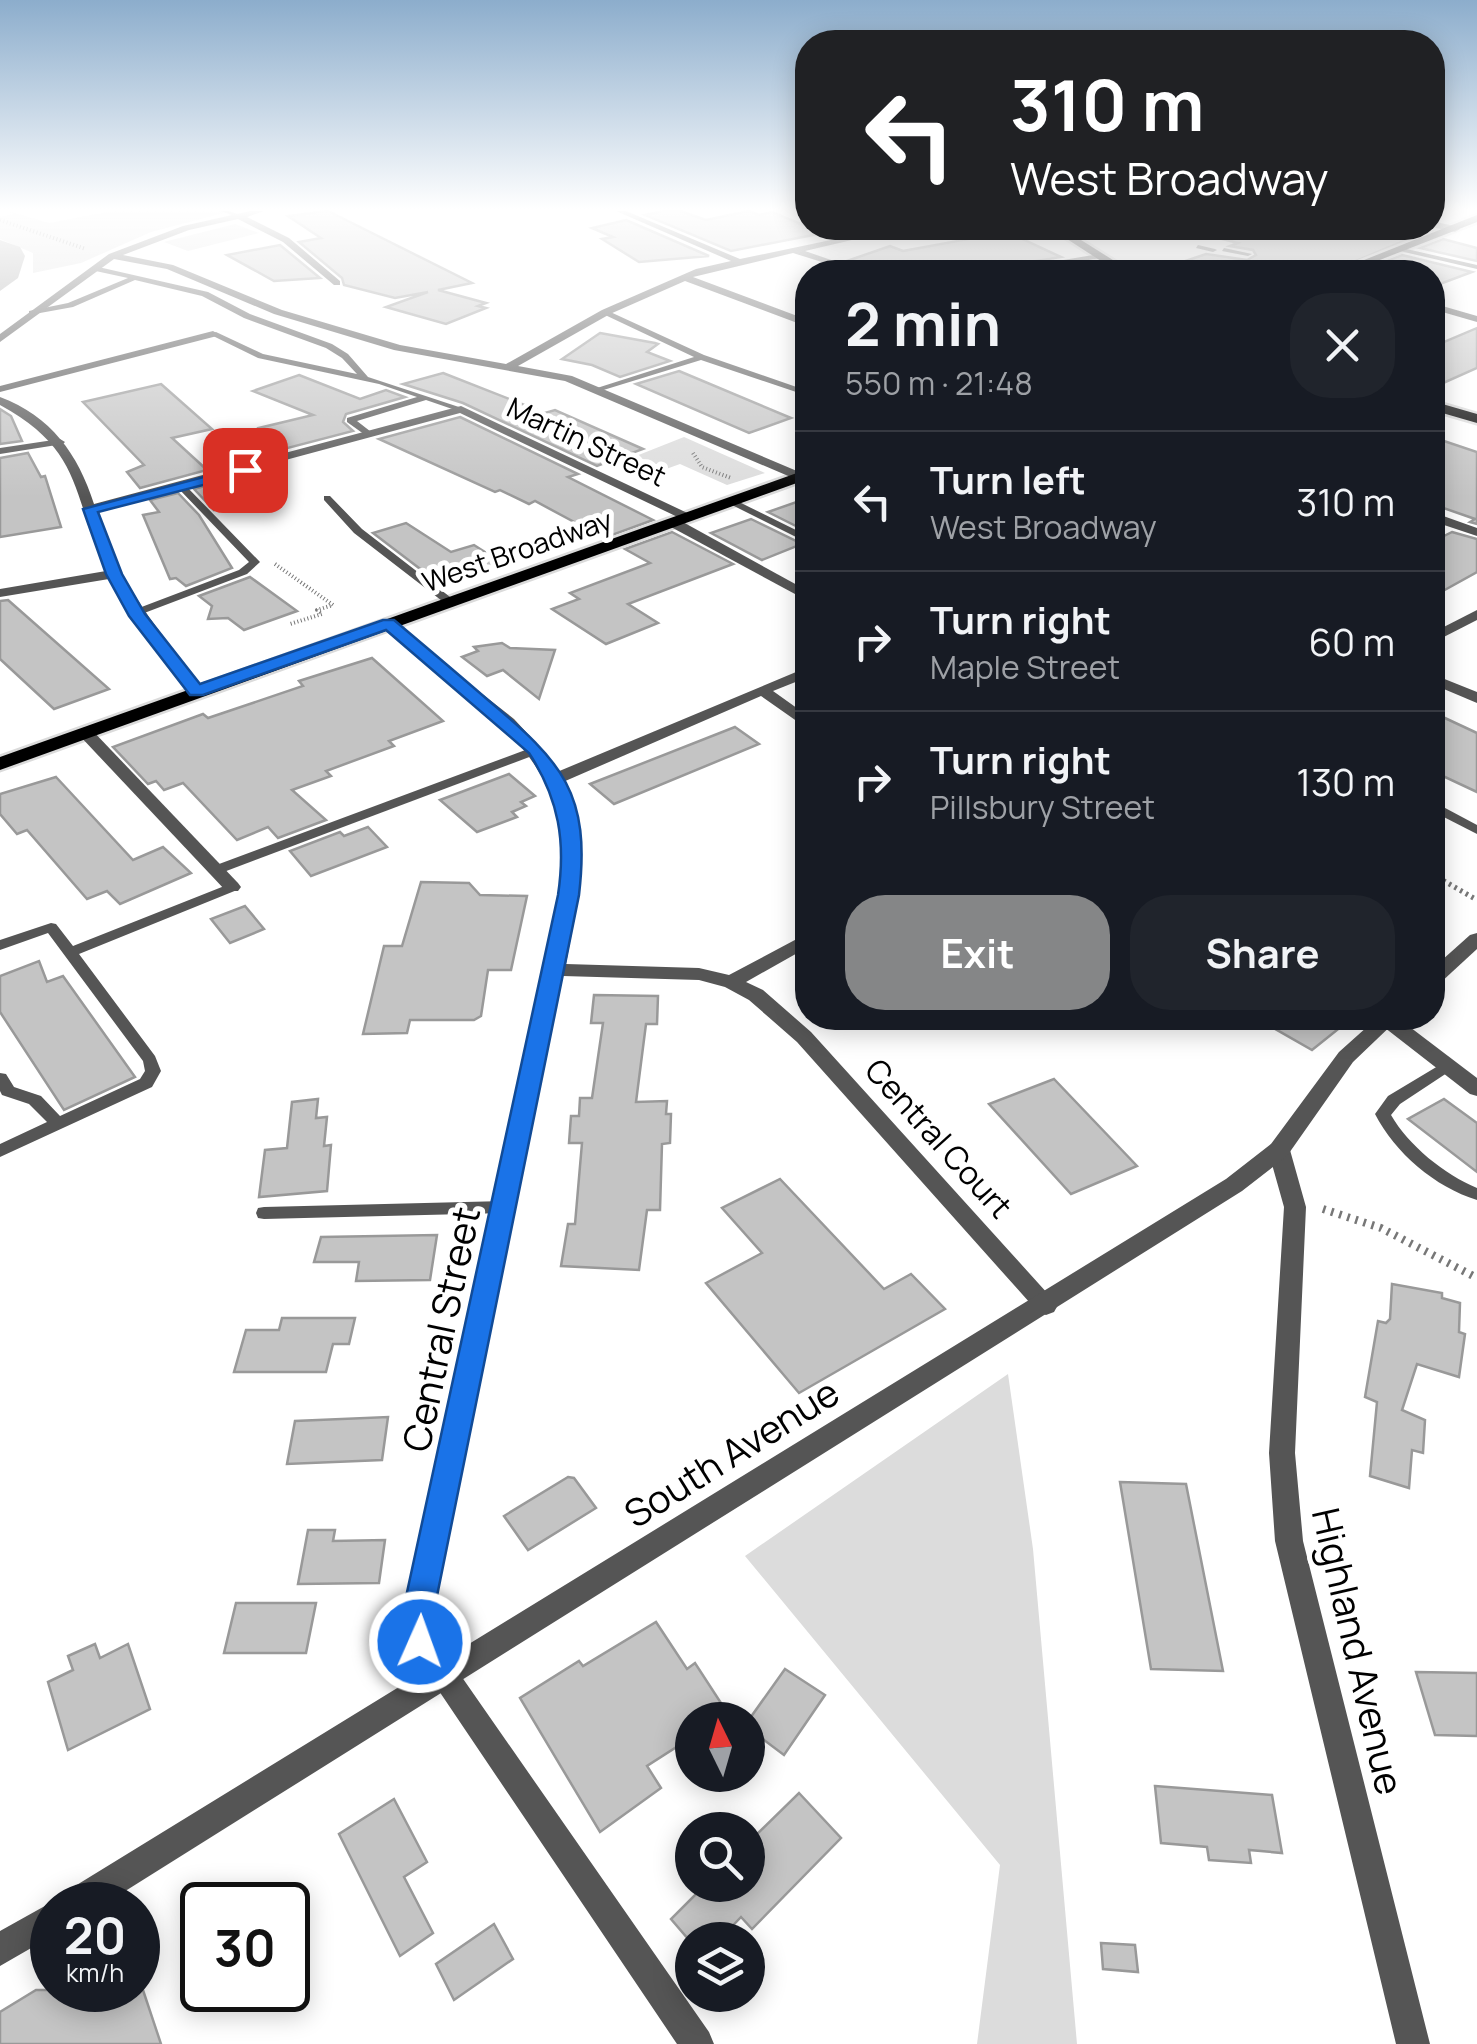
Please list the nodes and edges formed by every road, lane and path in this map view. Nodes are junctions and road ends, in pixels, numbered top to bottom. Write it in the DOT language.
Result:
graph roads {
  1 [pos="42,306"];
  2 [pos="68,306"];
  3 [pos="229,306"];
  4 [pos="264,306"];
  5 [pos="619,306"];
  6 [pos="762,306"];
  7 [pos="1445,309"];
  8 [pos="606,312"];
  9 [pos="32,314"];
  10 [pos="1477,318"];
  11 [pos="795,319"];
  12 [pos="214,334"];
  13 [pos="0,339"];
  14 [pos="690,351"];
  15 [pos="701,358"];
  16 [pos="510,366"];
  17 [pos="364,378"];
  18 [pos="586,385"];
  19 [pos="0,389"];
  20 [pos="600,390"];
  21 [pos="795,390"];
  22 [pos="426,397"];
  23 [pos="0,400"];
  24 [pos="461,409"];
  25 [pos="1445,409"];
  26 [pos="1477,419"];
  27 [pos="372,435"];
  28 [pos="60,442"];
  29 [pos="0,451"];
  30 [pos="702,467"];
  31 [pos="795,473"];
  32 [pos="795,480"];
  33 [pos="740,482"];
  34 [pos="182,487"];
  35 [pos="328,498"];
  36 [pos="733,502"];
  37 [pos="90,509"];
  38 [pos="684,521"];
  39 [pos="1445,521"];
  40 [pos="1477,532"];
  41 [pos="795,533"];
  42 [pos="280,564"];
  43 [pos="114,574"];
  44 [pos="795,590"];
  45 [pos="0,593"];
  46 [pos="450,602"];
  47 [pos="135,612"];
  48 [pos="1477,614"];
  49 [pos="290,624"];
  50 [pos="388,624"];
  51 [pos="1445,632"];
  52 [pos="795,676"];
  53 [pos="1445,684"];
  54 [pos="762,690"];
  55 [pos="196,692"];
  56 [pos="1477,698"];
  57 [pos="795,714"];
  58 [pos="85,732"];
  59 [pos="536,750"];
  60 [pos="0,764"];
  61 [pos="555,779"];
  62 [pos="1445,812"];
  63 [pos="1477,830"];
  64 [pos="216,870"];
  65 [pos="1445,882"];
  66 [pos="232,887"];
  67 [pos="1477,900"];
  68 [pos="1477,939"];
  69 [pos="0,946"];
  70 [pos="795,946"];
  71 [pos="71,952"];
  72 [pos="1445,968"];
  73 [pos="555,970"];
  74 [pos="731,982"];
  75 [pos="795,1029"];
  76 [pos="796,1030"];
  77 [pos="1375,1030"];
  78 [pos="1403,1030"];
  79 [pos="1448,1065"];
  80 [pos="0,1078"];
  81 [pos="1477,1090"];
  82 [pos="58,1124"];
  83 [pos="1279,1150"];
  84 [pos="0,1151"];
  85 [pos="1477,1194"];
  86 [pos="504,1207"];
  87 [pos="1323,1209"];
  88 [pos="264,1212"];
  89 [pos="1477,1278"];
  90 [pos="1046,1305"];
  91 [pos="443,1677"];
  92 [pos="110,1882"];
  93 [pos="30,1932"];
  94 [pos="0,1950"];
  95 [pos="697,2044"];
  96 [pos="1414,2044"];
  1 -- 9 [label="street"];
  2 -- 9 [label="lane"];
  3 -- 17 [label="lane"];
  4 -- 16 [label="street"];
  5 -- 8 [label="street"];
  6 -- 11 [label="street"];
  7 -- 10 [label="street"];
  8 -- 14 [label="lane"];
  8 -- 16 [label="street"];
  9 -- 13 [label="street"];
  12 -- 17 [label="lane"];
  12 -- 19 [label="street"];
  14 -- 15 [label="lane"];
  14 -- 18 [label="lane"];
  15 -- 20 [label="lane"];
  15 -- 21 [label="lane"];
  16 -- 18 [label="street"];
  17 -- 22 [label="lane"];
  18 -- 20 [label="street"];
  20 -- 31 [label="street"];
  22 -- 24 [label="lane"];
  22 -- 27 [label="lane"];
  23 -- 28 [label="street"];
  24 -- 27 [label="street"];
  24 -- 38 [label="street, Martin Street"];
  25 -- 26 [label="main road"];
  27 -- 34 [label="street"];
  28 -- 29 [label="lane"];
  28 -- 37 [label="street"];
  30 -- 33 [label="path"];
  32 -- 36 [label="main road, West Broadway"];
  34 -- 37 [label="street"];
  34 -- 47 [label="lane"];
  35 -- 46 [label="lane"];
  36 -- 38 [label="main road, West Broadway"];
  36 -- 41 [label="lane"];
  37 -- 43 [label="street"];
  38 -- 44 [label="street, Martin Street"];
  38 -- 46 [label="main road, West Broadway"];
  39 -- 40 [label="street"];
  42 -- 49 [label="path"];
  43 -- 45 [label="street"];
  43 -- 47 [label="street"];
  46 -- 50 [label="main road, West Broadway"];
  47 -- 55 [label="street"];
  48 -- 51 [label="street"];
  50 -- 55 [label="main road, West Broadway"];
  50 -- 59 [label="street, Central Street"];
  52 -- 54 [label="street"];
  53 -- 56 [label="street"];
  54 -- 57 [label="street"];
  54 -- 61 [label="street"];
  55 -- 58 [label="main road, West Broadway"];
  58 -- 60 [label="main road, West Broadway"];
  58 -- 64 [label="street"];
  59 -- 61 [label="street, Central Street"];
  59 -- 64 [label="lane"];
  61 -- 73 [label="street, Central Street"];
  62 -- 63 [label="lane"];
  64 -- 66 [label="street"];
  65 -- 67 [label="path"];
  66 -- 71 [label="lane"];
  68 -- 72 [label="street"];
  69 -- 71 [label="lane"];
  70 -- 74 [label="street"];
  71 -- 82 [label="lane"];
  73 -- 74 [label="street, Central Court"];
  73 -- 86 [label="street, Central Street"];
  74 -- 75 [label="street, Central Court"];
  76 -- 90 [label="street, Central Court"];
  77 -- 83 [label="street, South Avenue"];
  78 -- 79 [label="street"];
  79 -- 81 [label="street"];
  79 -- 85 [label="lane"];
  80 -- 82 [label="lane"];
  82 -- 84 [label="lane"];
  83 -- 90 [label="street, South Avenue"];
  83 -- 96 [label="street, Highland Avenue"];
  86 -- 88 [label="lane"];
  86 -- 91 [label="street, Central Street"];
  87 -- 89 [label="path"];
  90 -- 91 [label="street, South Avenue"];
  91 -- 92 [label="street, South Avenue"];
  91 -- 95 [label="street, Central Street"];
  93 -- 94 [label="street"];
}
